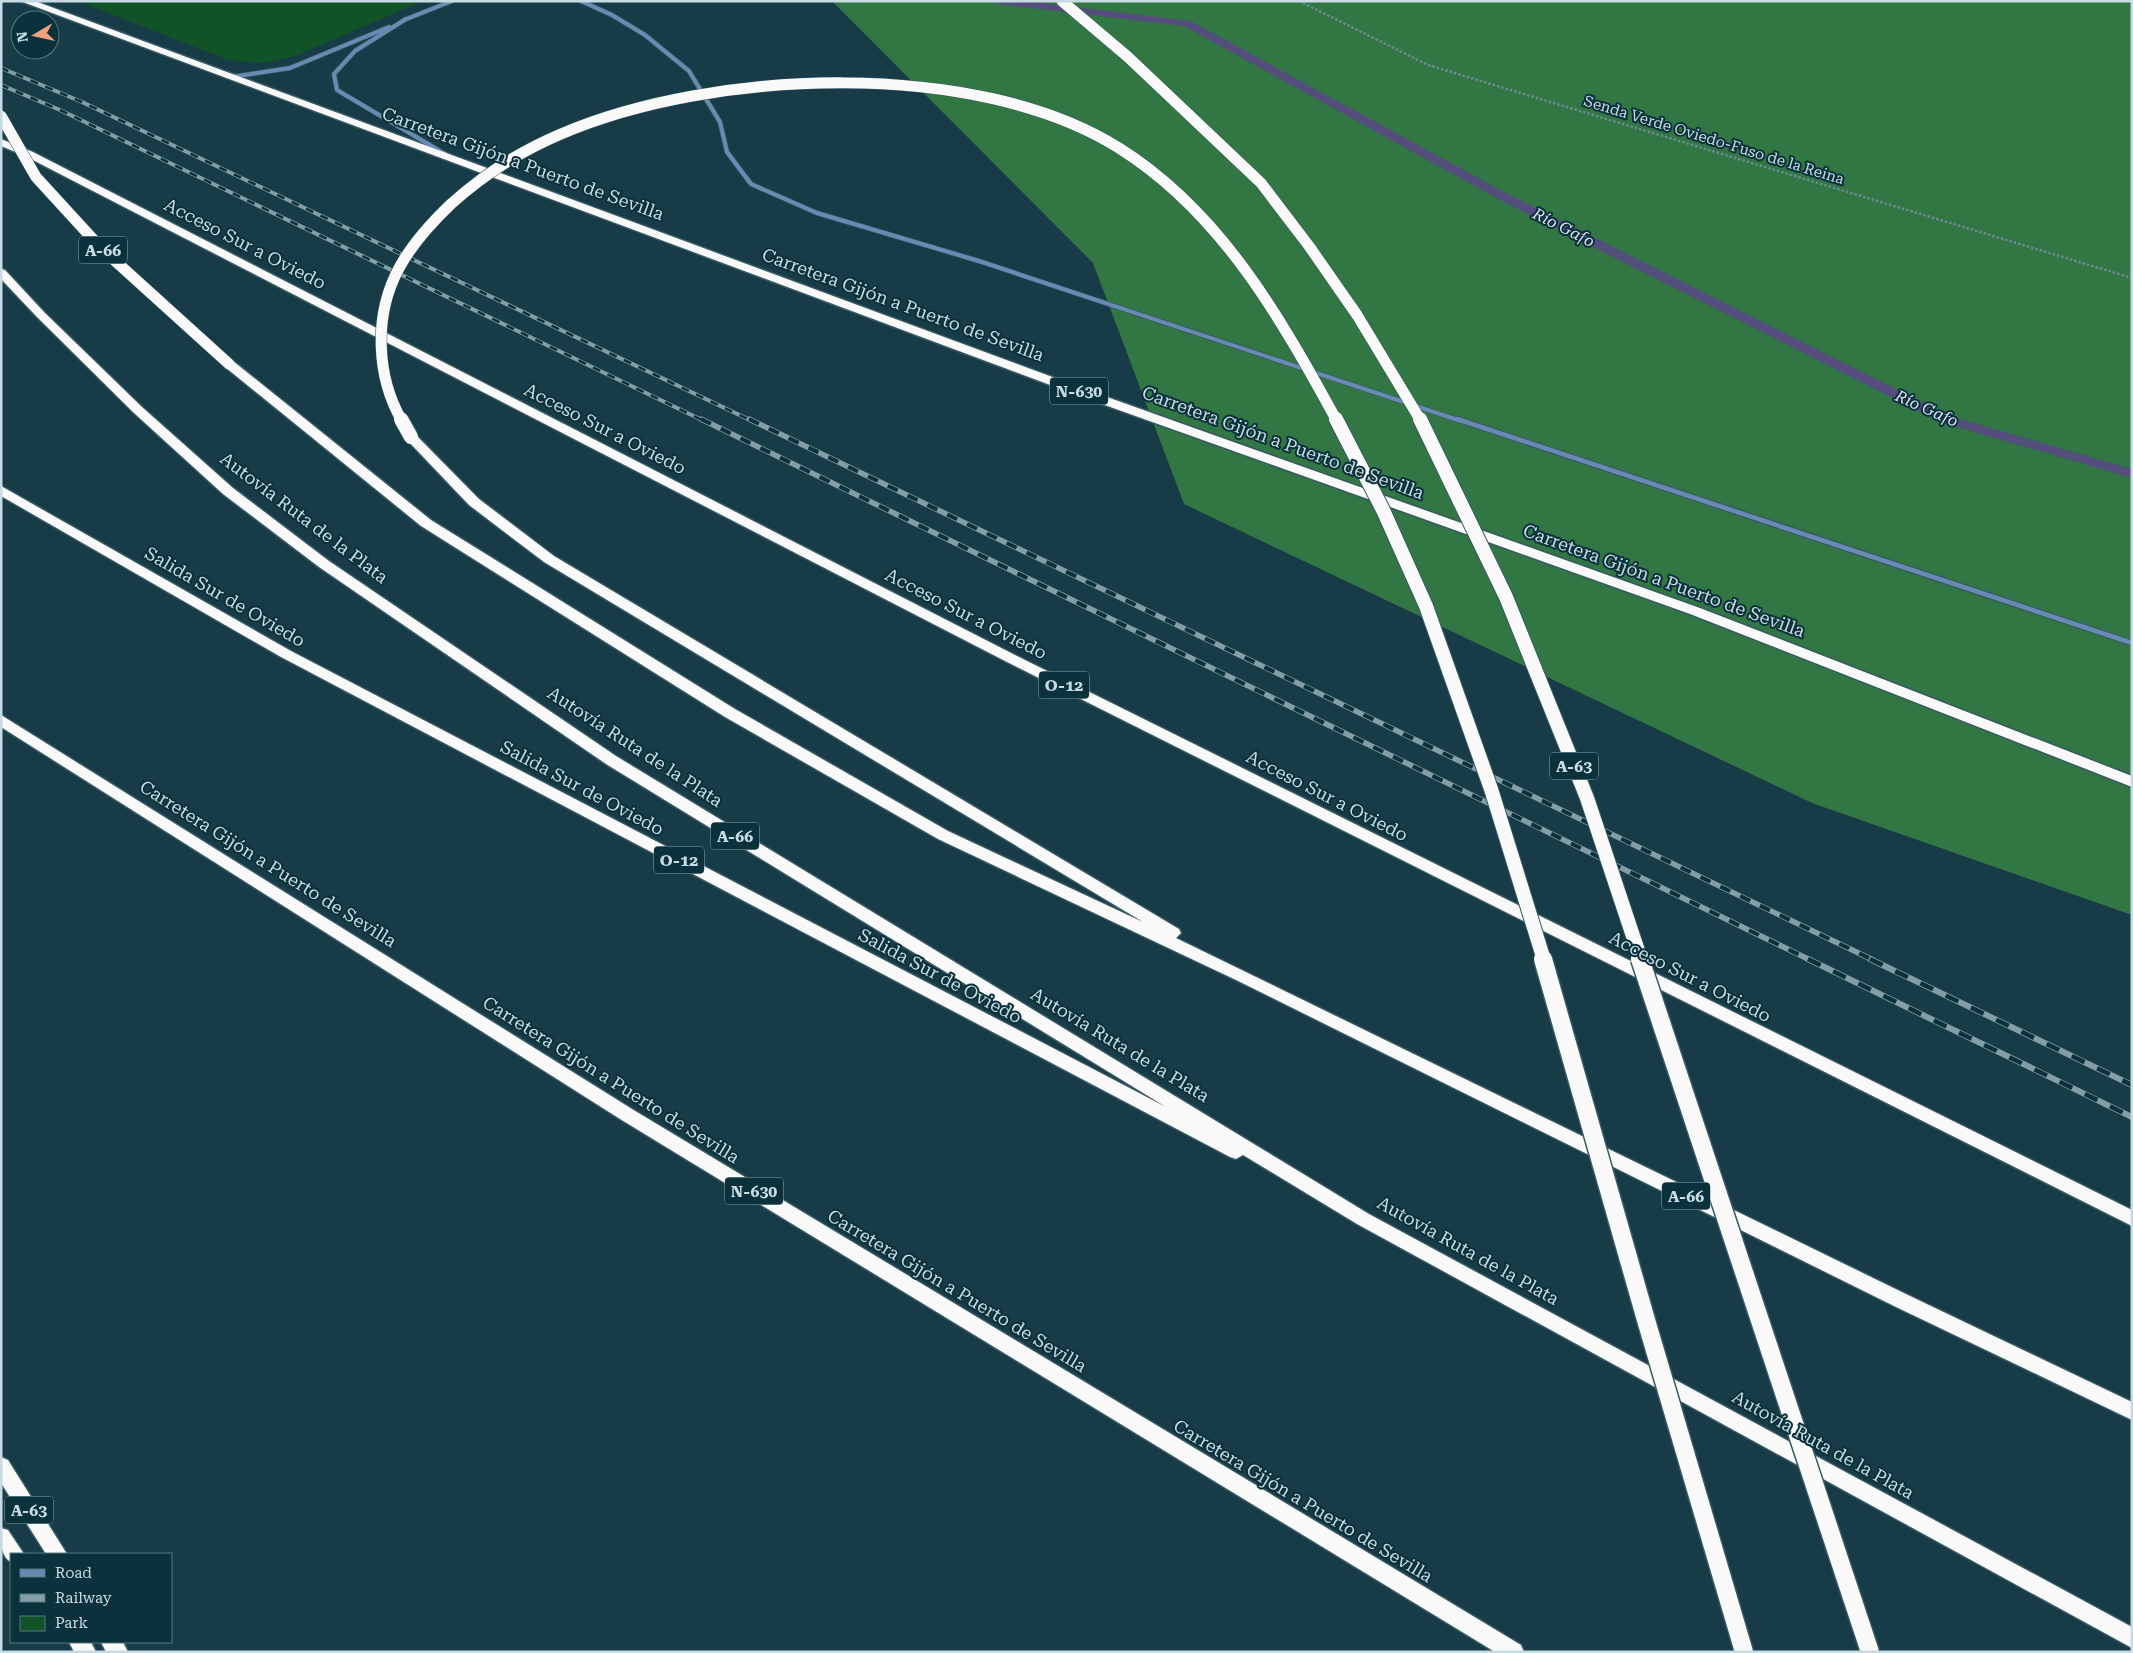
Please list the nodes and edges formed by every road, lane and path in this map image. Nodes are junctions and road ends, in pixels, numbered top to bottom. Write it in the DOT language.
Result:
graph roads {
  1 [pos="25,1"];
  2 [pos="452,1"];
  3 [pos="581,1"];
  4 [pos="1062,1"];
  5 [pos="1299,1"];
  6 [pos="406,19"];
  7 [pos="232,77"];
  8 [pos="1,116"];
  9 [pos="1,142"];
  10 [pos="458,162"];
  11 [pos="1,272"];
  12 [pos="2132,278"];
  13 [pos="1,490"];
  14 [pos="2132,643"];
  15 [pos="1,720"];
  16 [pos="2132,782"];
  17 [pos="1242,976"];
  18 [pos="1364,1218"];
  19 [pos="2132,1219"];
  20 [pos="2132,1411"];
  21 [pos="1,1466"];
  22 [pos="1,1537"];
  23 [pos="13,1553"];
  24 [pos="55,1553"];
  25 [pos="2132,1638"];
  26 [pos="1514,1652"];
  27 [pos="1744,1652"];
  28 [pos="1870,1652"];
  1 -- 7 [label="highway, Carretera Gijón a Puerto de Sevilla / N-630"];
  2 -- 6 [label="street"];
  3 -- 14 [label="street"];
  4 -- 28 [label="highway, A-63, bridge"];
  5 -- 12 [label="path, Senda Verde Oviedo-Fuso de la Reina"];
  6 -- 7 [label="street"];
  6 -- 10 [label="street"];
  7 -- 10 [label="highway, Carretera Gijón a Puerto de Sevilla / N-630"];
  8 -- 17 [label="highway, A-66, bridge"];
  9 -- 19 [label="highway, Acceso Sur a Oviedo / O-12"];
  10 -- 16 [label="highway, Carretera Gijón a Puerto de Sevilla / N-630"];
  11 -- 18 [label="highway, Autovía Ruta de la Plata / A-66"];
  13 -- 18 [label="highway, Salida Sur de Oviedo / O-12"];
  15 -- 26 [label="highway, Carretera Gijón a Puerto de Sevilla / N-630"];
  17 -- 20 [label="highway, A-66"];
  17 -- 27 [label="highway, bridge"];
  18 -- 25 [label="highway, Autovía Ruta de la Plata / A-66"];
  21 -- 24 [label="highway, A-63"];
  22 -- 23 [label="highway"];
}
